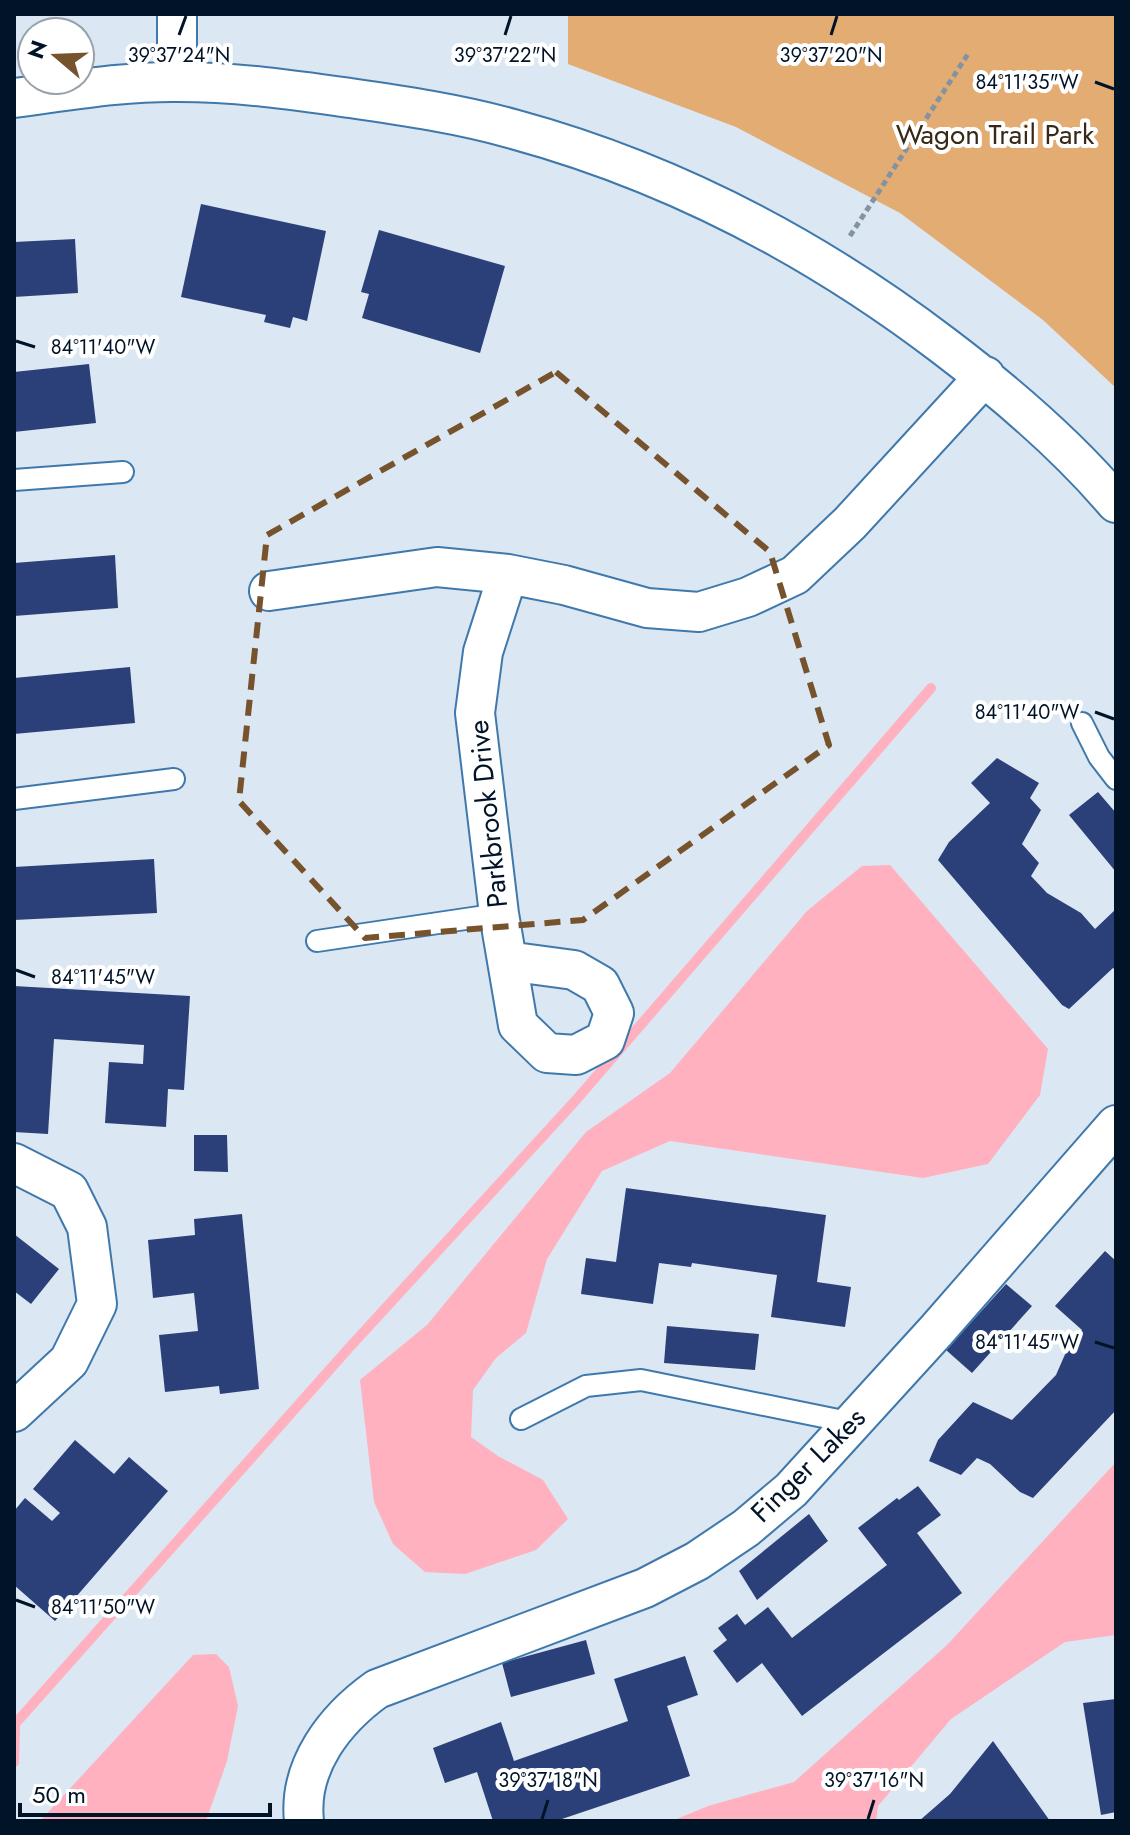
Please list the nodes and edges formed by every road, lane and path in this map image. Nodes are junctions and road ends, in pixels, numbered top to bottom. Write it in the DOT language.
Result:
graph roads {
  1 [pos="177,14"];
  2 [pos="968,54"];
  3 [pos="177,81"];
  4 [pos="14,98"];
  5 [pos="850,236"];
  6 [pos="985,376"];
  7 [pos="123,472"];
  8 [pos="14,480"];
  9 [pos="1116,503"];
  10 [pos="508,574"];
  11 [pos="269,591"];
  12 [pos="1082,723"];
  13 [pos="174,779"];
  14 [pos="1116,779"];
  15 [pos="14,799"];
  16 [pos="499,914"];
  17 [pos="317,941"];
  18 [pos="507,961"];
  19 [pos="1116,1125"];
  20 [pos="14,1163"];
  21 [pos="14,1412"];
  22 [pos="521,1419"];
  23 [pos="853,1423"];
  24 [pos="304,1821"];
  1 -- 3 [label="street"];
  2 -- 5 [label="path"];
  3 -- 4 [label="street"];
  3 -- 6 [label="street"];
  6 -- 9 [label="street"];
  6 -- 10 [label="street"];
  7 -- 8 [label="lane"];
  10 -- 11 [label="street"];
  10 -- 16 [label="street, Parkbrook Drive"];
  12 -- 14 [label="lane"];
  13 -- 15 [label="lane"];
  16 -- 17 [label="lane"];
  16 -- 18 [label="street, Parkbrook Drive"];
  19 -- 23 [label="street, Finger Lakes"];
  20 -- 21 [label="street"];
  22 -- 23 [label="lane"];
  23 -- 24 [label="street, Finger Lakes"];
}
